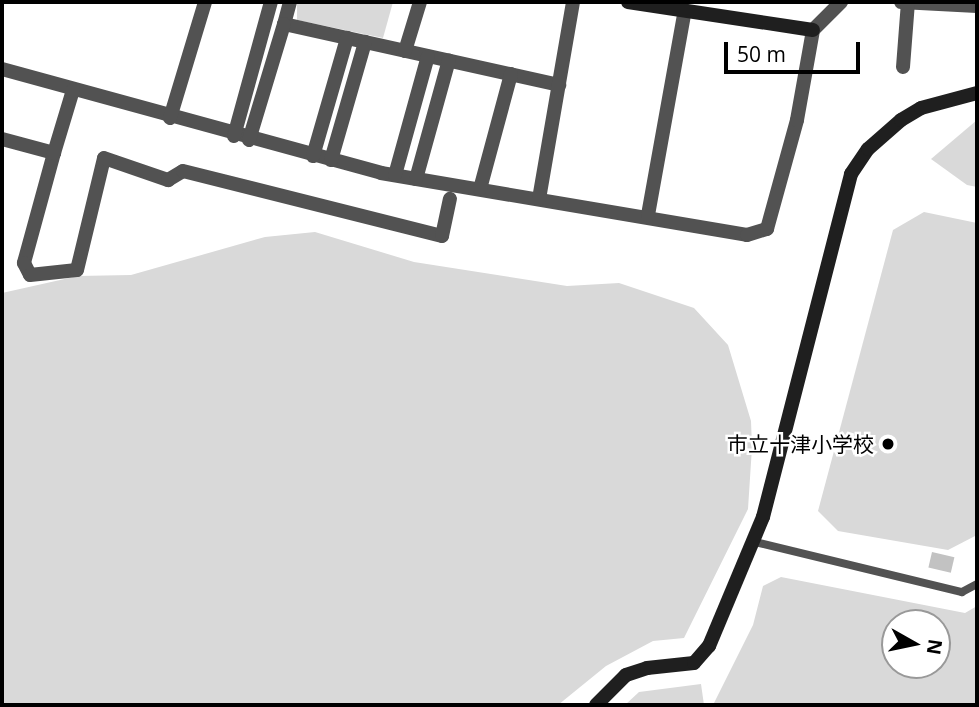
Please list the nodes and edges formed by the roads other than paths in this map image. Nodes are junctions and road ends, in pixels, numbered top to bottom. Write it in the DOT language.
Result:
graph roads {
  1 [pos="205,2"];
  2 [pos="271,2"];
  3 [pos="290,2"];
  4 [pos="420,2"];
  5 [pos="573,2"];
  6 [pos="628,2"];
  7 [pos="839,2"];
  8 [pos="901,2"];
  9 [pos="908,2"];
  10 [pos="946,3"];
  11 [pos="977,6"];
  12 [pos="685,10"];
  13 [pos="285,24"];
  14 [pos="813,30"];
  15 [pos="347,38"];
  16 [pos="365,42"];
  17 [pos="405,51"];
  18 [pos="428,56"];
  19 [pos="449,60"];
  20 [pos="903,67"];
  21 [pos="2,69"];
  22 [pos="511,74"];
  23 [pos="559,85"];
  24 [pos="73,90"];
  25 [pos="977,93"];
  26 [pos="170,118"];
  27 [pos="234,136"];
  28 [pos="2,139"];
  29 [pos="250,140"];
  30 [pos="54,153"];
  31 [pos="313,156"];
  32 [pos="331,160"];
  33 [pos="395,175"];
  34 [pos="416,178"];
  35 [pos="481,189"];
  36 [pos="450,199"];
  37 [pos="539,199"];
  38 [pos="648,215"];
  39 [pos="755,542"];
  40 [pos="977,584"];
  41 [pos="596,705"];
  1 -- 26 [label="street"];
  2 -- 27 [label="street"];
  3 -- 13 [label="street"];
  4 -- 17 [label="street"];
  5 -- 23 [label="street"];
  6 -- 12 [label="street"];
  7 -- 14 [label="street"];
  8 -- 9 [label="street"];
  9 -- 10 [label="street"];
  9 -- 20 [label="street"];
  10 -- 11 [label="street"];
  12 -- 14 [label="street"];
  12 -- 38 [label="street"];
  13 -- 15 [label="street"];
  13 -- 29 [label="street"];
  14 -- 38 [label="street"];
  15 -- 16 [label="street"];
  15 -- 31 [label="street"];
  16 -- 17 [label="street"];
  16 -- 32 [label="street"];
  17 -- 18 [label="street"];
  18 -- 19 [label="street"];
  18 -- 33 [label="street"];
  19 -- 22 [label="street"];
  19 -- 34 [label="street"];
  21 -- 24 [label="street"];
  22 -- 23 [label="street"];
  22 -- 35 [label="street"];
  23 -- 37 [label="street"];
  24 -- 26 [label="street"];
  24 -- 30 [label="street"];
  25 -- 39 [label="street"];
  26 -- 27 [label="street"];
  27 -- 29 [label="street"];
  28 -- 30 [label="street"];
  29 -- 31 [label="street"];
  30 -- 36 [label="street"];
  31 -- 32 [label="street"];
  32 -- 33 [label="street"];
  33 -- 34 [label="street"];
  34 -- 35 [label="street"];
  35 -- 37 [label="street"];
  37 -- 38 [label="street"];
  39 -- 40 [label="lane"];
  39 -- 41 [label="street"];
}
